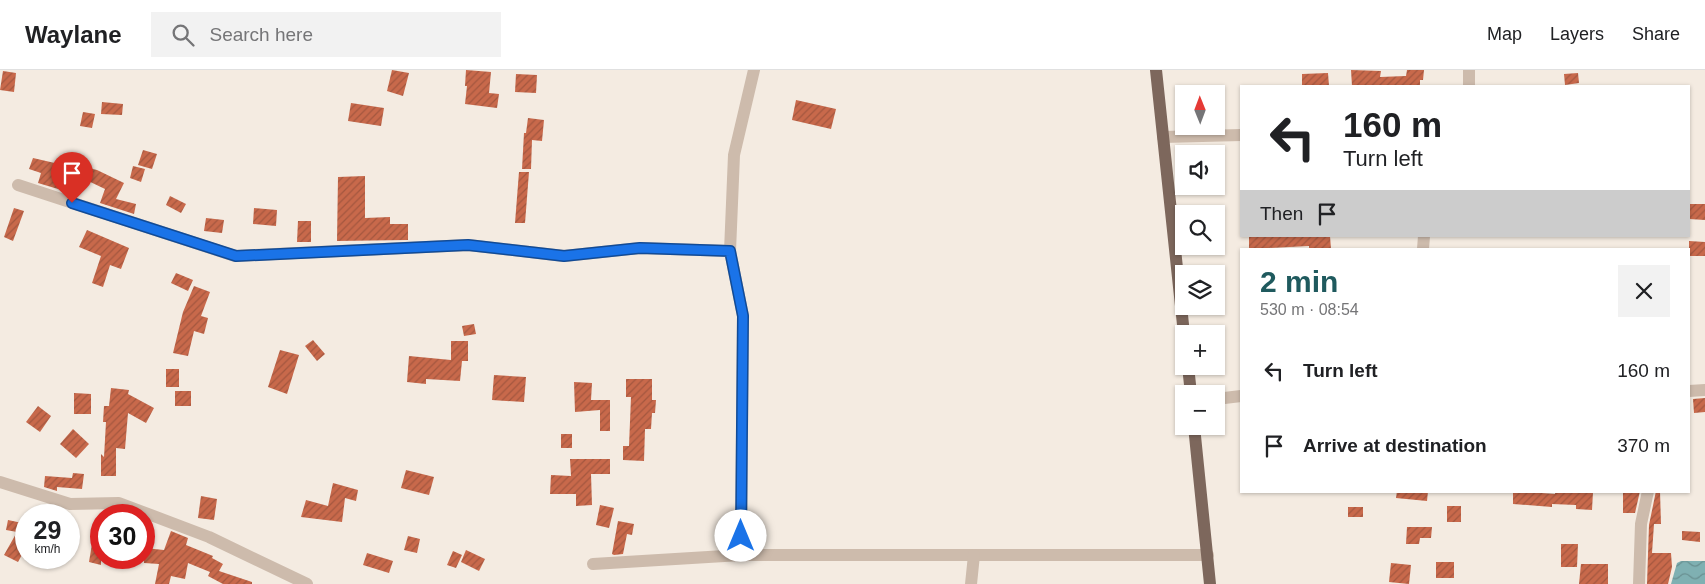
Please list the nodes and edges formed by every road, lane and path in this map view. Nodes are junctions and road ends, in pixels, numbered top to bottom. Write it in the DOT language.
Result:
graph roads {
  1 [pos="754,70"];
  2 [pos="1156,70"];
  3 [pos="1469,70"];
  4 [pos="1469,85"];
  5 [pos="1240,135"];
  6 [pos="1163,137"];
  7 [pos="18,185"];
  8 [pos="730,251"];
  9 [pos="1183,325"];
  10 [pos="1705,390"];
  11 [pos="1690,391"];
  12 [pos="1240,396"];
  13 [pos="1225,397"];
  14 [pos="1195,435"];
  15 [pos="0,482"];
  16 [pos="1648,493"];
  17 [pos="974,555"];
  18 [pos="1208,555"];
  19 [pos="741,556"];
  20 [pos="593,564"];
  21 [pos="307,584"];
  22 [pos="971,584"];
  23 [pos="1210,584"];
  24 [pos="1639,584"];
  1 -- 8 [label="street"];
  2 -- 6 [label="main road"];
  3 -- 4 [label="street"];
  5 -- 6 [label="street"];
  6 -- 9 [label="main road"];
  7 -- 8 [label="street"];
  8 -- 19 [label="street"];
  10 -- 11 [label="street"];
  12 -- 13 [label="street"];
  14 -- 18 [label="main road"];
  15 -- 21 [label="street"];
  16 -- 24 [label="street"];
  17 -- 18 [label="street"];
  17 -- 19 [label="street"];
  17 -- 22 [label="street"];
  18 -- 23 [label="main road"];
  19 -- 20 [label="street"];
}
